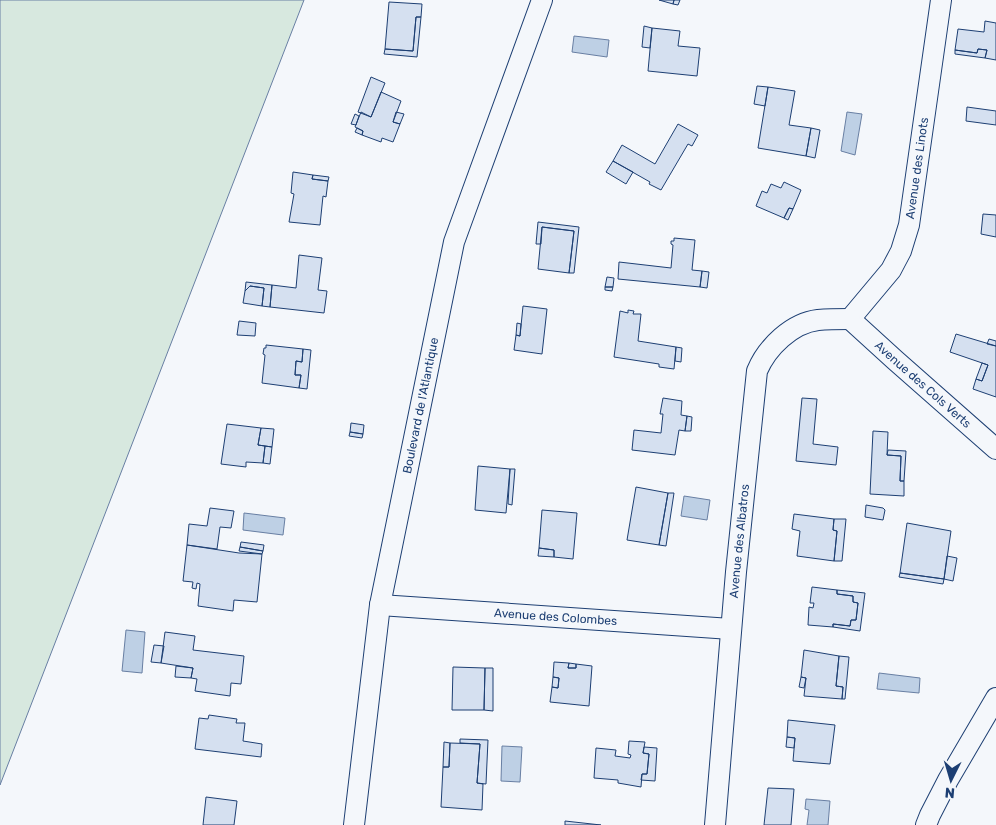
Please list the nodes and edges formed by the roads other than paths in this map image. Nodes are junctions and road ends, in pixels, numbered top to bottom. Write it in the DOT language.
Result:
graph roads {
  1 [pos="542,0"];
  2 [pos="941,0"];
  3 [pos="850,318"];
  4 [pos="996,448"];
  5 [pos="380,605"];
  6 [pos="731,629"];
  7 [pos="996,698"];
  8 [pos="354,825"];
  9 [pos="715,825"];
  10 [pos="926,825"];
  1 -- 5 [label="street, Boulevard de l'Atlantique"];
  2 -- 3 [label="street, Avenue des Linots"];
  3 -- 4 [label="street, Avenue des Cols Verts"];
  3 -- 6 [label="street, Avenue des Albatros"];
  5 -- 6 [label="street, Avenue des Colombes"];
  5 -- 8 [label="street, Boulevard de l'Atlantique"];
  6 -- 9 [label="street, Avenue des Albatros"];
  7 -- 10 [label="street"];
}
